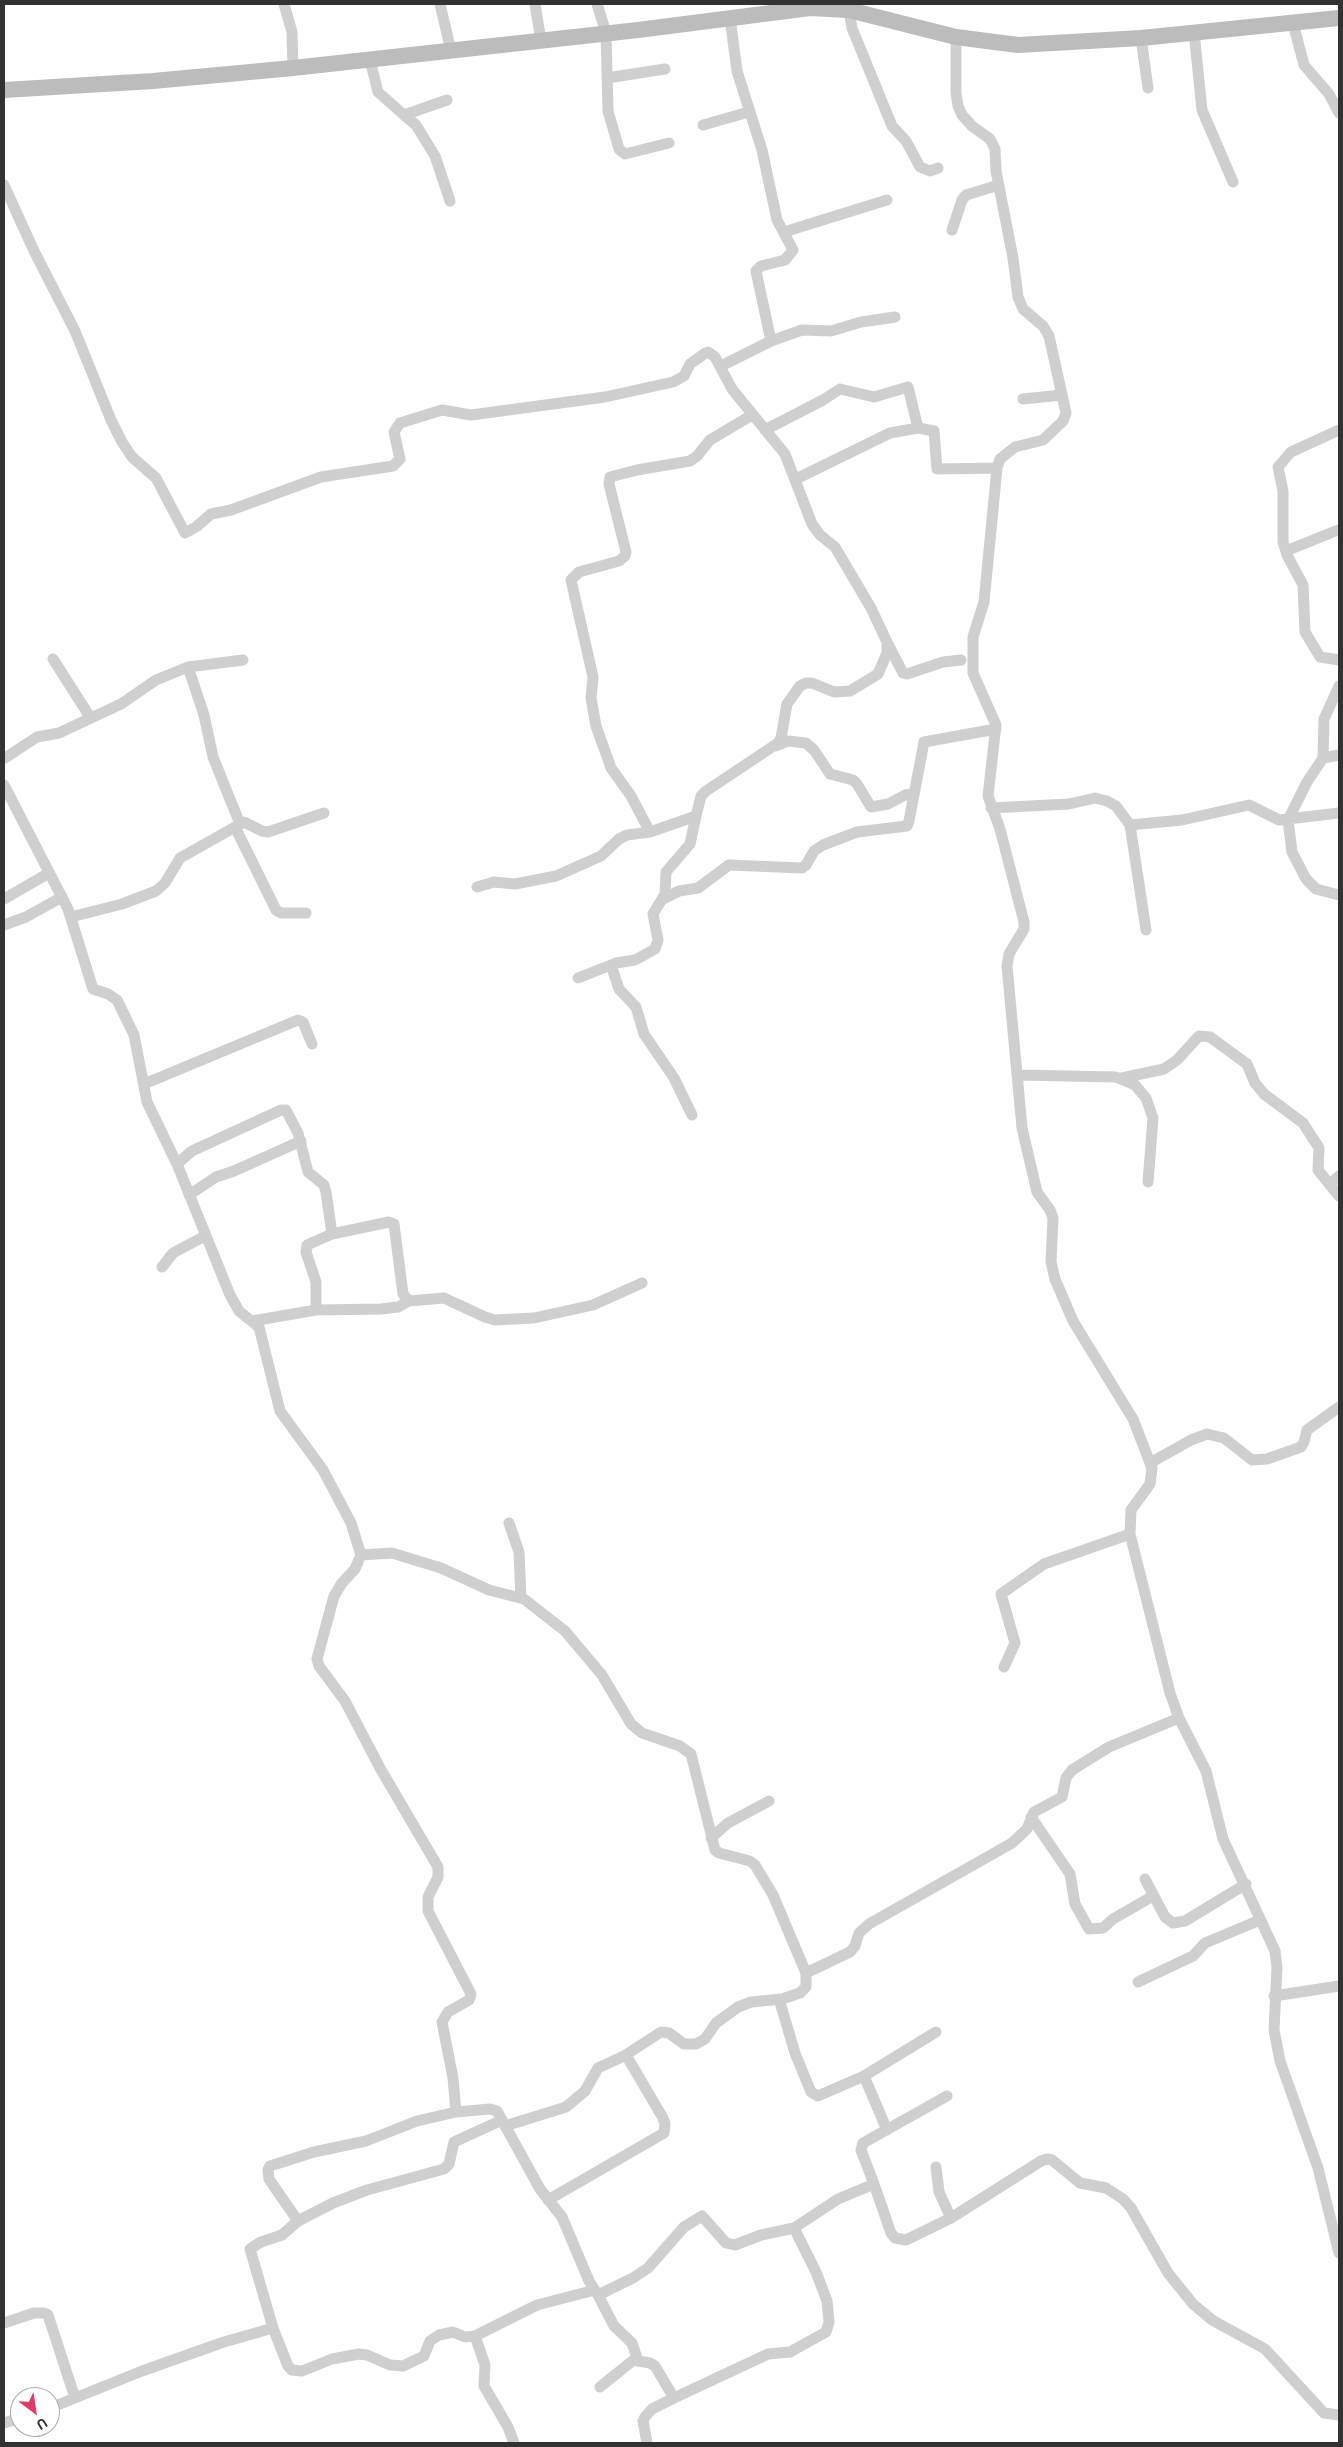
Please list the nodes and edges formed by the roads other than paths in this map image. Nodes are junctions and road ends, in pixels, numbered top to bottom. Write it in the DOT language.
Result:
graph roads {
  1 [pos="284,4"];
  2 [pos="440,4"];
  3 [pos="535,4"];
  4 [pos="597,4"];
  5 [pos="844,8"];
  6 [pos="730,18"];
  7 [pos="1339,18"];
  8 [pos="1293,23"];
  9 [pos="1194,32"];
  10 [pos="606,34"];
  11 [pos="956,37"];
  12 [pos="1141,38"];
  13 [pos="542,41"];
  14 [pos="451,51"];
  15 [pos="370,60"];
  16 [pos="294,68"];
  17 [pos="666,69"];
  18 [pos="607,78"];
  19 [pos="1148,88"];
  20 [pos="4,90"];
  21 [pos="447,100"];
  22 [pos="749,112"];
  23 [pos="1339,113"];
  24 [pos="404,115"];
  25 [pos="703,125"];
  26 [pos="669,143"];
  27 [pos="938,168"];
  28 [pos="1233,182"];
  29 [pos="4,185"];
  30 [pos="998,185"];
  31 [pos="888,200"];
  32 [pos="450,201"];
  33 [pos="952,230"];
  34 [pos="784,232"];
  35 [pos="895,317"];
  36 [pos="771,341"];
  37 [pos="721,366"];
  38 [pos="1062,395"];
  39 [pos="1023,399"];
  40 [pos="752,415"];
  41 [pos="918,428"];
  42 [pos="765,430"];
  43 [pos="1339,430"];
  44 [pos="998,468"];
  45 [pos="796,479"];
  46 [pos="1338,530"];
  47 [pos="1286,550"];
  48 [pos="887,642"];
  49 [pos="53,659"];
  50 [pos="243,660"];
  51 [pos="961,660"];
  52 [pos="1339,660"];
  53 [pos="188,667"];
  54 [pos="1339,686"];
  55 [pos="1339,713"];
  56 [pos="1326,716"];
  57 [pos="90,717"];
  58 [pos="996,729"];
  59 [pos="773,747"];
  60 [pos="4,755"];
  61 [pos="1339,755"];
  62 [pos="1323,758"];
  63 [pos="4,784"];
  64 [pos="914,794"];
  65 [pos="991,808"];
  66 [pos="324,812"];
  67 [pos="1339,813"];
  68 [pos="696,816"];
  69 [pos="1288,820"];
  70 [pos="237,825"];
  71 [pos="1130,825"];
  72 [pos="650,832"];
  73 [pos="49,873"];
  74 [pos="477,887"];
  75 [pos="1339,895"];
  76 [pos="62,897"];
  77 [pos="4,899"];
  78 [pos="663,899"];
  79 [pos="306,913"];
  80 [pos="71,917"];
  81 [pos="4,925"];
  82 [pos="1146,930"];
  83 [pos="611,965"];
  84 [pos="578,978"];
  85 [pos="312,1044"];
  86 [pos="1018,1075"];
  87 [pos="1122,1078"];
  88 [pos="144,1084"];
  89 [pos="692,1115"];
  90 [pos="301,1141"];
  91 [pos="176,1164"];
  92 [pos="1339,1176"];
  93 [pos="1148,1182"];
  94 [pos="1330,1184"];
  95 [pos="189,1195"];
  96 [pos="1339,1196"];
  97 [pos="332,1234"];
  98 [pos="205,1236"];
  99 [pos="162,1267"];
  100 [pos="642,1283"];
  101 [pos="409,1301"];
  102 [pos="316,1310"];
  103 [pos="252,1321"];
  104 [pos="1339,1407"];
  105 [pos="1150,1464"];
  106 [pos="509,1523"];
  107 [pos="1130,1534"];
  108 [pos="361,1555"];
  109 [pos="521,1598"];
  110 [pos="1004,1666"];
  111 [pos="1179,1718"];
  112 [pos="769,1801"];
  113 [pos="1031,1817"];
  114 [pos="711,1838"];
  115 [pos="1145,1879"];
  116 [pos="1246,1884"];
  117 [pos="1153,1896"];
  118 [pos="1260,1920"];
  119 [pos="806,1973"];
  120 [pos="1138,1982"];
  121 [pos="1339,1986"];
  122 [pos="1274,1996"];
  123 [pos="779,1999"];
  124 [pos="936,2032"];
  125 [pos="626,2055"];
  126 [pos="864,2076"];
  127 [pos="947,2096"];
  128 [pos="456,2112"];
  129 [pos="503,2123"];
  130 [pos="887,2130"];
  131 [pos="936,2167"];
  132 [pos="874,2184"];
  133 [pos="548,2200"];
  134 [pos="951,2218"];
  135 [pos="298,2222"];
  136 [pos="794,2228"];
  137 [pos="1339,2253"];
  138 [pos="597,2293"];
  139 [pos="4,2323"];
  140 [pos="273,2328"];
  141 [pos="475,2336"];
  142 [pos="636,2358"];
  143 [pos="600,2387"];
  144 [pos="75,2398"];
  145 [pos="674,2398"];
  146 [pos="60,2404"];
  147 [pos="1339,2415"];
  148 [pos="514,2443"];
  149 [pos="647,2443"];
  1 -- 16 [label="street"];
  2 -- 14 [label="street"];
  3 -- 13 [label="street"];
  4 -- 10 [label="street"];
  5 -- 6 [label="street"];
  5 -- 11 [label="street"];
  5 -- 27 [label="street"];
  6 -- 10 [label="street"];
  6 -- 22 [label="street"];
  7 -- 8 [label="street"];
  8 -- 9 [label="street"];
  8 -- 23 [label="street"];
  9 -- 12 [label="street"];
  9 -- 28 [label="street"];
  10 -- 13 [label="street"];
  10 -- 18 [label="street"];
  11 -- 12 [label="street"];
  11 -- 30 [label="street"];
  12 -- 19 [label="street"];
  13 -- 14 [label="street"];
  14 -- 15 [label="street"];
  15 -- 16 [label="street"];
  15 -- 24 [label="street"];
  16 -- 20 [label="street"];
  17 -- 18 [label="street"];
  18 -- 26 [label="street"];
  21 -- 24 [label="street"];
  22 -- 25 [label="street"];
  22 -- 34 [label="street"];
  24 -- 32 [label="street"];
  29 -- 37 [label="street"];
  30 -- 33 [label="street"];
  30 -- 38 [label="street"];
  31 -- 34 [label="street"];
  34 -- 36 [label="street"];
  35 -- 36 [label="street"];
  36 -- 37 [label="street"];
  37 -- 40 [label="street"];
  38 -- 39 [label="street"];
  38 -- 44 [label="street"];
  40 -- 42 [label="street"];
  40 -- 72 [label="street"];
  41 -- 42 [label="street"];
  41 -- 44 [label="street"];
  41 -- 45 [label="street"];
  42 -- 45 [label="street"];
  43 -- 47 [label="street"];
  44 -- 58 [label="street"];
  45 -- 48 [label="street"];
  46 -- 47 [label="street"];
  47 -- 52 [label="street"];
  48 -- 51 [label="street"];
  48 -- 59 [label="street"];
  49 -- 57 [label="street"];
  50 -- 53 [label="street"];
  53 -- 57 [label="street"];
  53 -- 70 [label="street"];
  54 -- 56 [label="street"];
  55 -- 56 [label="street"];
  56 -- 62 [label="street"];
  57 -- 60 [label="street"];
  58 -- 64 [label="street"];
  58 -- 65 [label="street"];
  59 -- 64 [label="street"];
  59 -- 68 [label="street"];
  61 -- 62 [label="street"];
  62 -- 69 [label="street"];
  63 -- 73 [label="street"];
  64 -- 78 [label="street"];
  65 -- 71 [label="street"];
  65 -- 86 [label="street"];
  66 -- 70 [label="street"];
  67 -- 69 [label="street"];
  68 -- 72 [label="street"];
  68 -- 78 [label="street"];
  69 -- 71 [label="street"];
  69 -- 75 [label="street"];
  70 -- 79 [label="street"];
  70 -- 80 [label="street"];
  71 -- 82 [label="street"];
  72 -- 74 [label="street"];
  73 -- 76 [label="street"];
  73 -- 77 [label="street"];
  76 -- 80 [label="street"];
  76 -- 81 [label="street"];
  78 -- 83 [label="street"];
  80 -- 88 [label="street"];
  83 -- 84 [label="street"];
  83 -- 89 [label="street"];
  85 -- 88 [label="street"];
  86 -- 87 [label="street"];
  86 -- 105 [label="street"];
  87 -- 93 [label="street"];
  87 -- 94 [label="street"];
  88 -- 91 [label="street"];
  90 -- 91 [label="street"];
  90 -- 95 [label="street"];
  90 -- 97 [label="street"];
  91 -- 95 [label="street"];
  92 -- 94 [label="street"];
  94 -- 96 [label="street"];
  95 -- 98 [label="street"];
  97 -- 101 [label="street"];
  97 -- 102 [label="street"];
  98 -- 99 [label="street"];
  98 -- 103 [label="street"];
  100 -- 101 [label="street"];
  101 -- 102 [label="street"];
  102 -- 103 [label="street"];
  103 -- 108 [label="street"];
  104 -- 105 [label="street"];
  105 -- 107 [label="street"];
  106 -- 109 [label="street"];
  107 -- 110 [label="street"];
  107 -- 111 [label="street"];
  108 -- 109 [label="street"];
  108 -- 128 [label="street"];
  109 -- 114 [label="street"];
  111 -- 113 [label="street"];
  111 -- 116 [label="street"];
  112 -- 114 [label="street"];
  113 -- 117 [label="street"];
  113 -- 119 [label="street"];
  114 -- 119 [label="street"];
  115 -- 117 [label="street"];
  116 -- 117 [label="street"];
  116 -- 118 [label="street"];
  118 -- 120 [label="street"];
  118 -- 122 [label="street"];
  119 -- 123 [label="street"];
  121 -- 122 [label="street"];
  122 -- 137 [label="street"];
  123 -- 125 [label="street"];
  123 -- 126 [label="street"];
  124 -- 126 [label="street"];
  125 -- 129 [label="street"];
  125 -- 133 [label="street"];
  126 -- 130 [label="street"];
  127 -- 130 [label="street"];
  128 -- 129 [label="street"];
  128 -- 135 [label="street"];
  129 -- 133 [label="street"];
  129 -- 135 [label="street"];
  130 -- 132 [label="street"];
  131 -- 134 [label="street"];
  132 -- 134 [label="street"];
  132 -- 136 [label="street"];
  133 -- 138 [label="street"];
  134 -- 147 [label="street"];
  135 -- 140 [label="street"];
  136 -- 138 [label="street"];
  136 -- 145 [label="street"];
  138 -- 141 [label="street"];
  138 -- 142 [label="street"];
  139 -- 144 [label="street"];
  140 -- 141 [label="street"];
  140 -- 144 [label="street"];
  141 -- 148 [label="street"];
  142 -- 143 [label="street"];
  142 -- 145 [label="street"];
  144 -- 146 [label="street"];
  145 -- 149 [label="street"];
}
